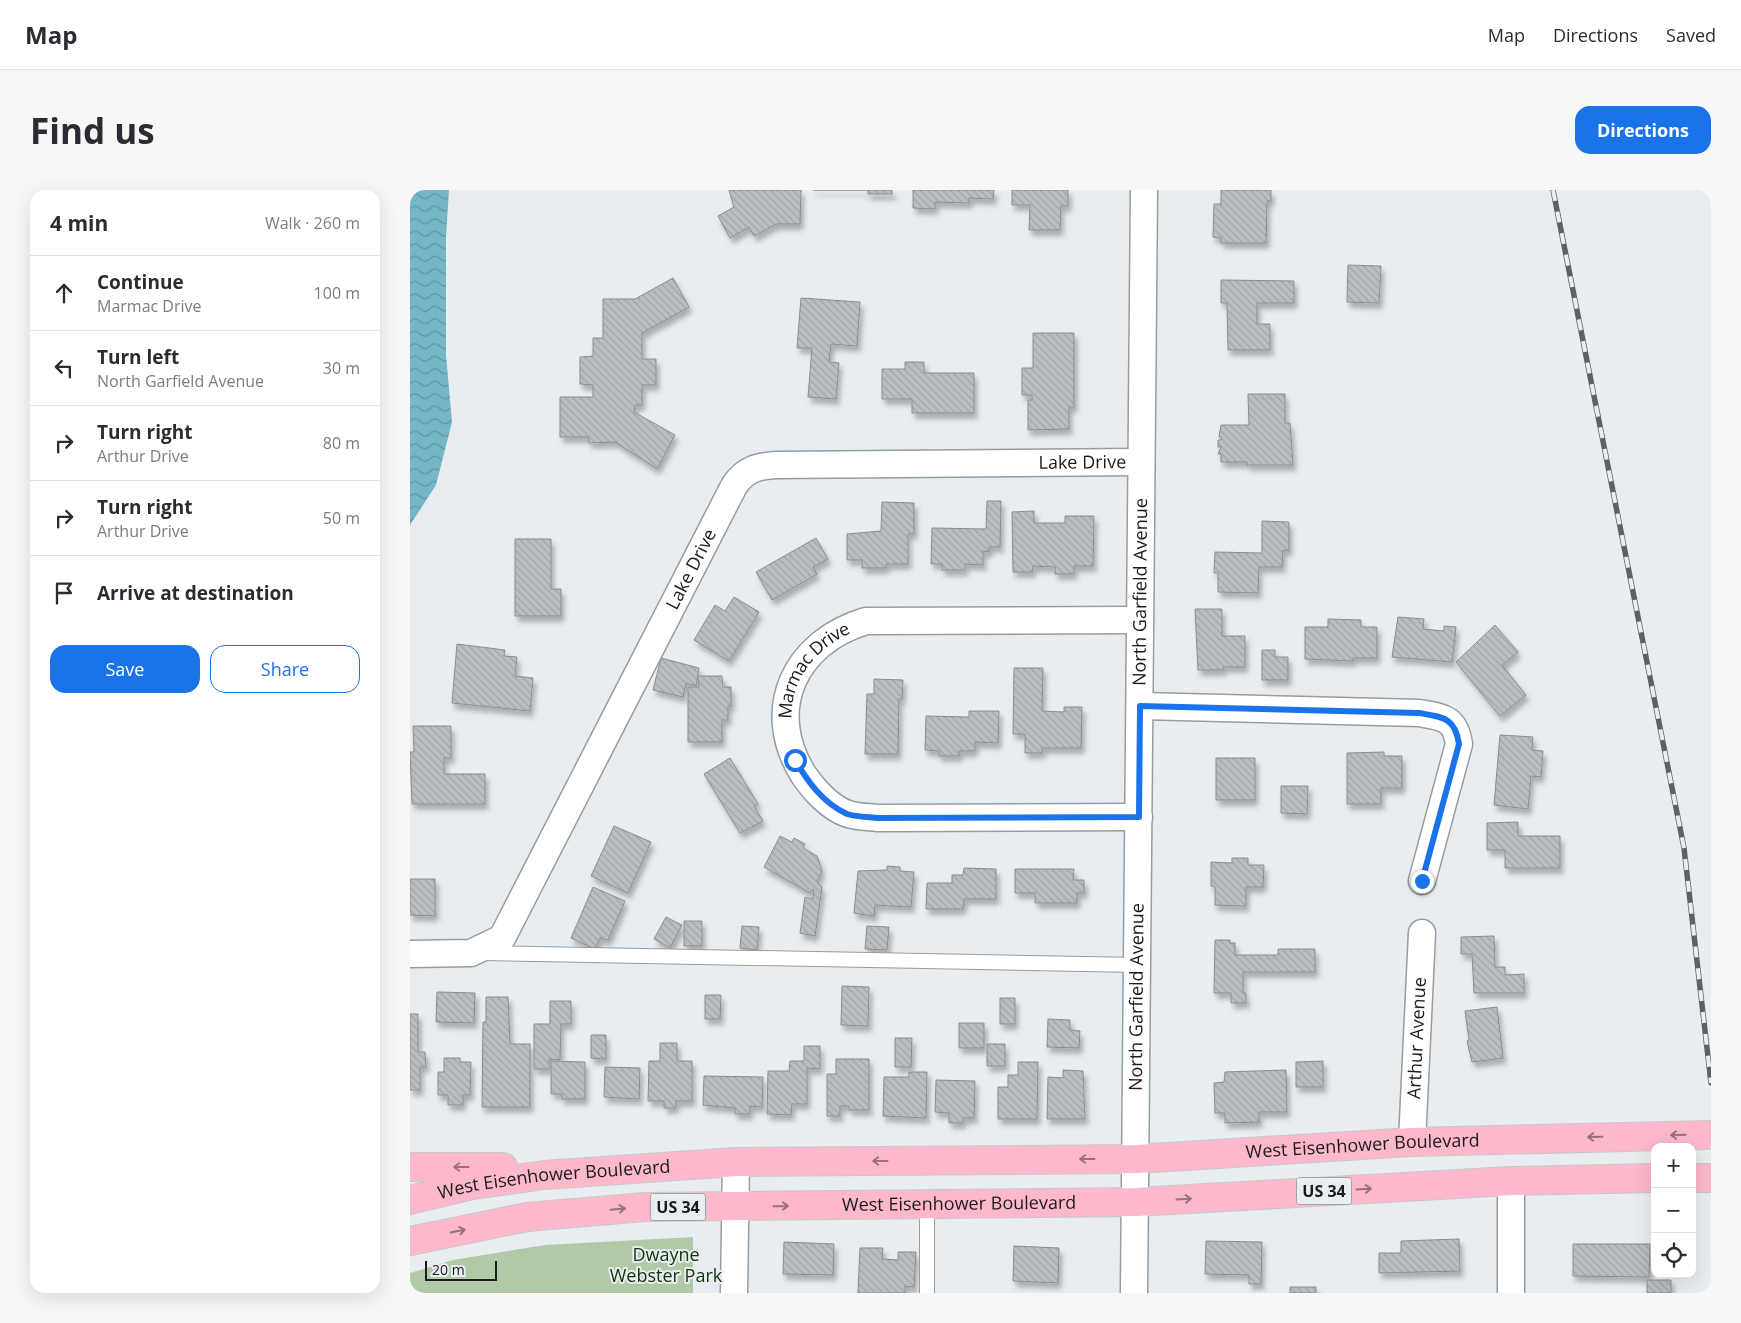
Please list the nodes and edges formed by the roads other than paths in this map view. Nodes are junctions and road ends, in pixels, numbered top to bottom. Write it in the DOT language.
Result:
graph roads {
  1 [pos="1144,190"];
  2 [pos="1141,462"];
  3 [pos="1140,620"];
  4 [pos="1140,706"];
  5 [pos="1139,817"];
  6 [pos="1422,881"];
  7 [pos="1422,933"];
  8 [pos="471,953"];
  9 [pos="410,954"];
  10 [pos="1138,965"];
  11 [pos="1711,1135"];
  12 [pos="1412,1142"];
  13 [pos="1136,1159"];
  14 [pos="736,1162"];
  15 [pos="410,1167"];
  16 [pos="544,1175"];
  17 [pos="1648,1178"];
  18 [pos="1696,1178"];
  19 [pos="1711,1178"];
  20 [pos="1511,1181"];
  21 [pos="410,1200"];
  22 [pos="1136,1202"];
  23 [pos="927,1204"];
  24 [pos="736,1206"];
  25 [pos="410,1241"];
  26 [pos="734,1293"];
  27 [pos="927,1293"];
  28 [pos="1134,1293"];
  29 [pos="1511,1293"];
  1 -- 2 [label="street, North Garfield Avenue"];
  2 -- 3 [label="street, North Garfield Avenue"];
  2 -- 8 [label="street, Lake Drive"];
  3 -- 4 [label="street, North Garfield Avenue"];
  3 -- 5 [label="street, Marmac Drive"];
  4 -- 5 [label="street, North Garfield Avenue"];
  4 -- 6 [label="street"];
  5 -- 10 [label="street, North Garfield Avenue"];
  7 -- 12 [label="street, Arthur Avenue"];
  8 -- 9 [label="street, Lake Drive"];
  8 -- 10 [label="lane"];
  10 -- 13 [label="street, North Garfield Avenue"];
  11 -- 12 [label="highway, West Eisenhower Boulevard / US 34, one-way"];
  12 -- 13 [label="highway, West Eisenhower Boulevard / US 34"];
  13 -- 14 [label="highway, West Eisenhower Boulevard / US 34, one-way"];
  13 -- 22 [label="street, North Garfield Avenue"];
  14 -- 16 [label="highway, West Eisenhower Boulevard / US 34"];
  14 -- 24 [label="street"];
  16 -- 15 [label="highway, one-way"];
  16 -- 21 [label="highway, West Eisenhower Boulevard / US 34"];
  17 -- 20 [label="highway, US 34"];
  18 -- 19 [label="highway"];
  22 -- 20 [label="highway, West Eisenhower Boulevard / US 34, one-way"];
  20 -- 29 [label="street"];
  22 -- 23 [label="highway, West Eisenhower Boulevard / US 34"];
  22 -- 28 [label="street, North Garfield Avenue"];
  24 -- 23 [label="highway, West Eisenhower Boulevard / US 34, one-way"];
  23 -- 27 [label="lane"];
  25 -- 24 [label="highway, West Eisenhower Boulevard / US 34, one-way"];
  24 -- 26 [label="street"];
}
